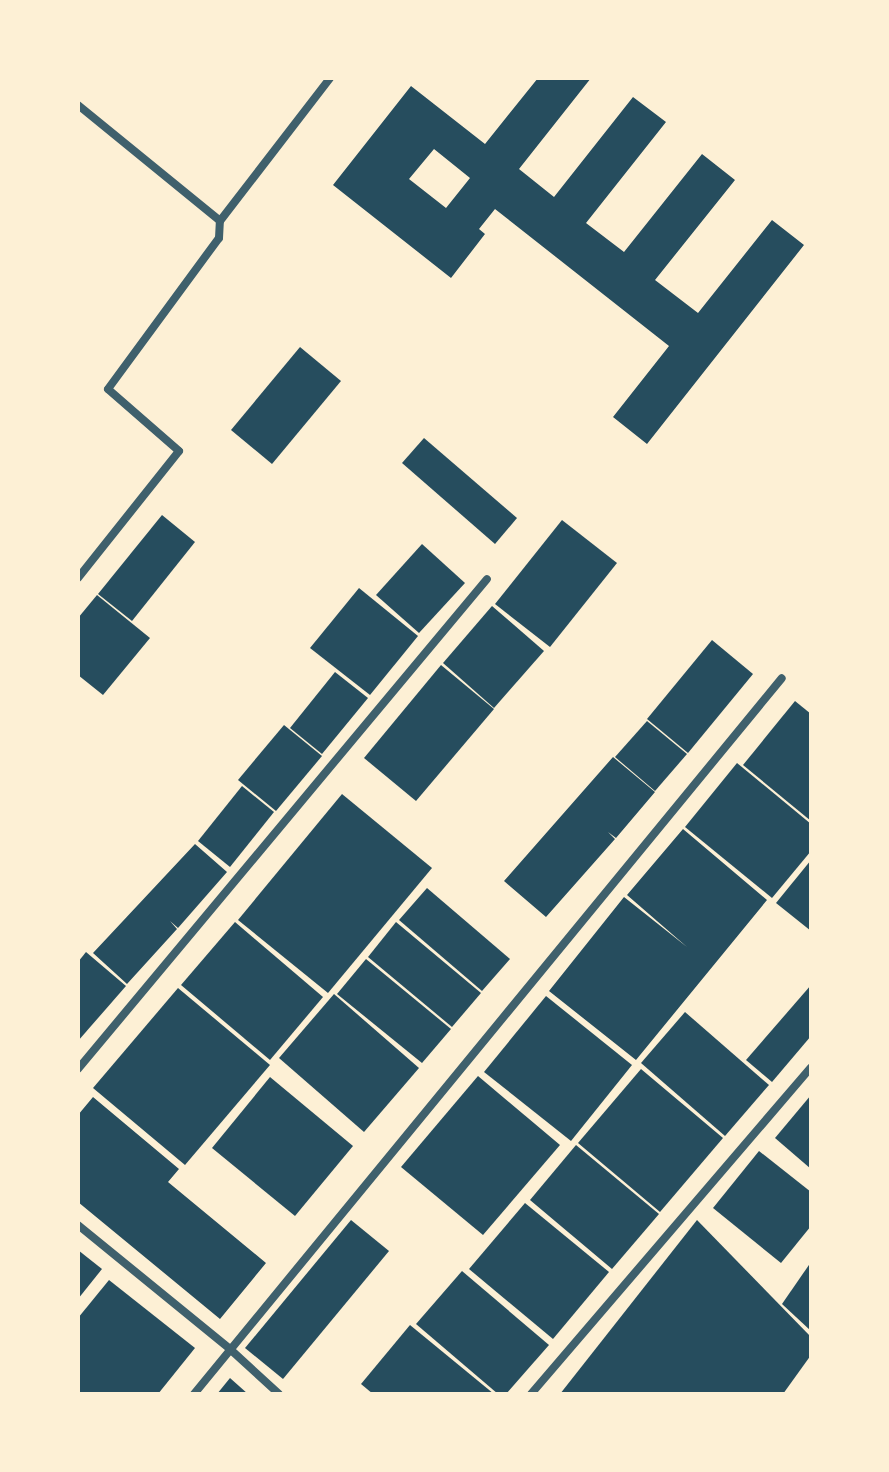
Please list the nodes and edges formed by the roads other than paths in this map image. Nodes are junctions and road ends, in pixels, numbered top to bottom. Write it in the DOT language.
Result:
graph roads {
  1 [pos="330,78"];
  2 [pos="78,105"];
  3 [pos="220,221"];
  4 [pos="78,578"];
  5 [pos="487,579"];
  6 [pos="782,678"];
  7 [pos="811,1067"];
  8 [pos="78,1069"];
  9 [pos="78,1225"];
  10 [pos="231,1350"];
  11 [pos="194,1394"];
  12 [pos="279,1394"];
  13 [pos="531,1394"];
  1 -- 3 [label="street"];
  2 -- 3 [label="street"];
  3 -- 4 [label="street"];
  5 -- 8 [label="street"];
  6 -- 10 [label="street"];
  7 -- 13 [label="street"];
  9 -- 10 [label="street"];
  10 -- 11 [label="street"];
  10 -- 12 [label="street"];
}
